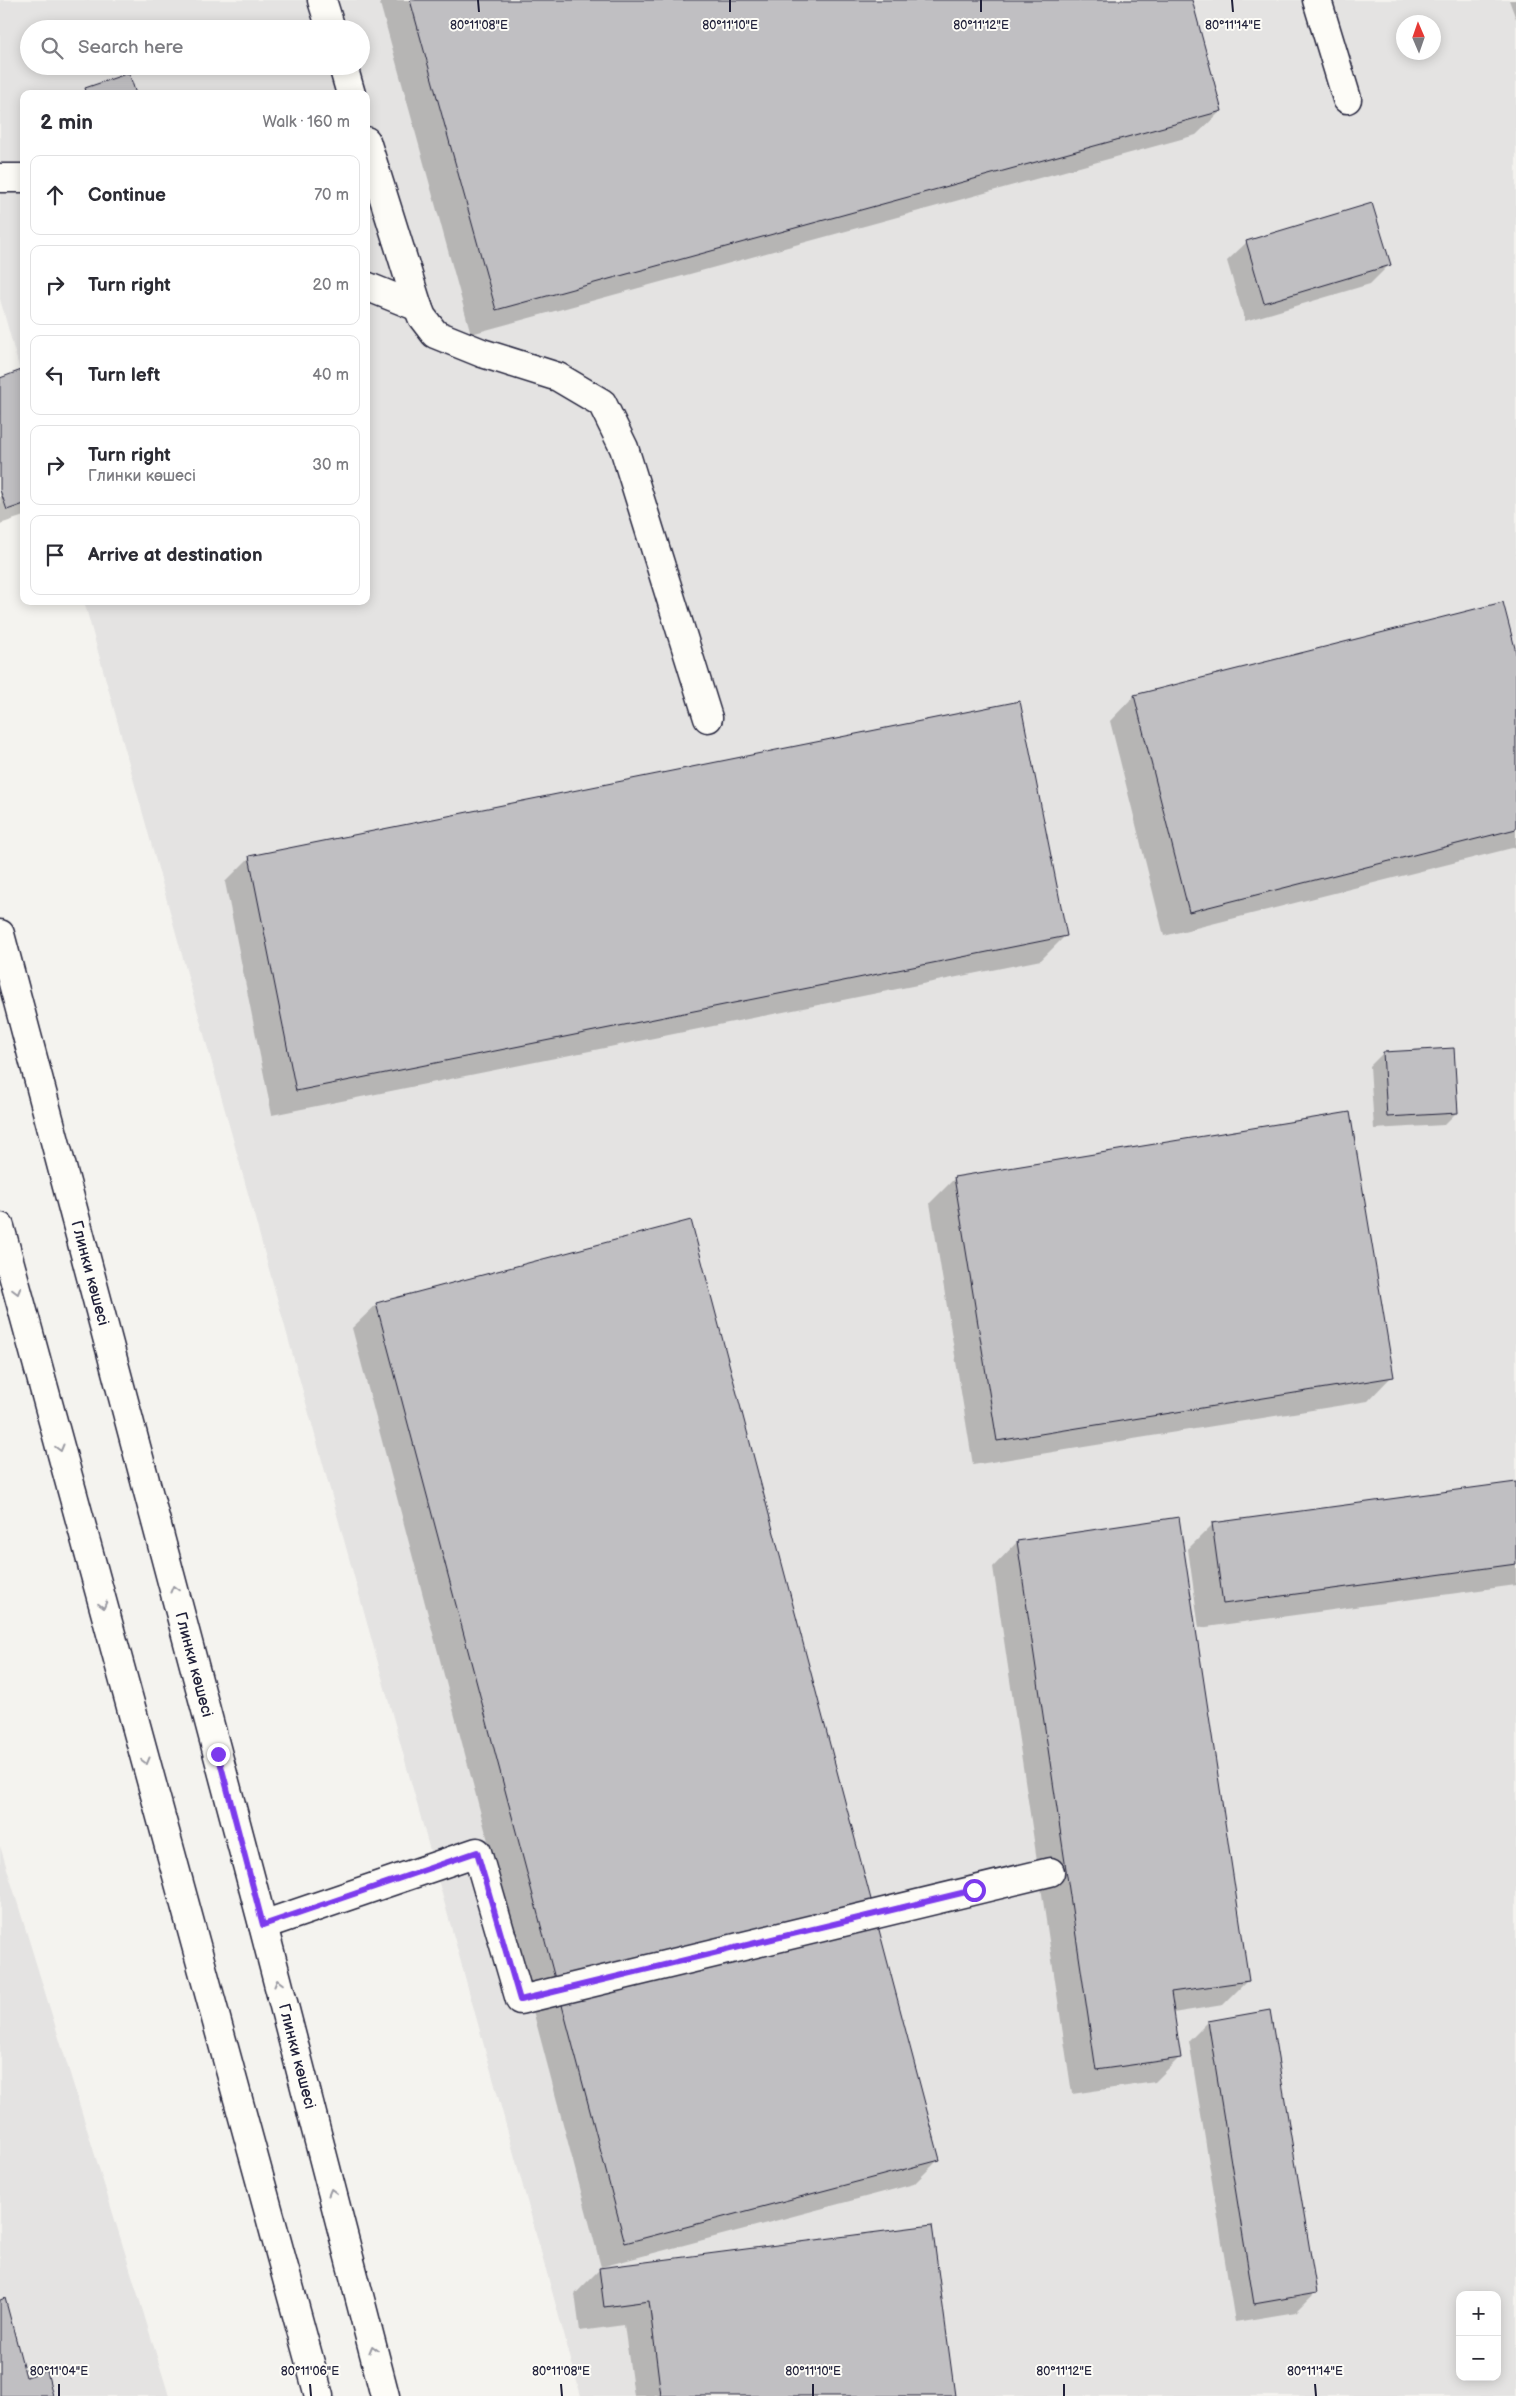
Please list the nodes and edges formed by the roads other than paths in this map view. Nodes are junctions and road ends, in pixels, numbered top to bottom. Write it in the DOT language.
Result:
graph roads {
  1 [pos="322,0"];
  2 [pos="1317,0"];
  3 [pos="328,20"];
  4 [pos="346,75"];
  5 [pos="350,90"];
  6 [pos="1347,99"];
  7 [pos="370,155"];
  8 [pos="0,178"];
  9 [pos="20,178"];
  10 [pos="370,288"];
  11 [pos="418,308"];
  12 [pos="708,718"];
  13 [pos="0,934"];
  14 [pos="0,1227"];
  15 [pos="1050,1872"];
  16 [pos="263,1925"];
  17 [pos="319,2396"];
  18 [pos="385,2396"];
  1 -- 3 [label="main road"];
  2 -- 6 [label="main road"];
  4 -- 5 [label="main road"];
  7 -- 11 [label="main road"];
  8 -- 9 [label="main road"];
  10 -- 11 [label="main road"];
  11 -- 12 [label="main road"];
  16 -- 13 [label="main road, Глинки көшесі, one-way"];
  14 -- 17 [label="main road, one-way"];
  15 -- 16 [label="main road"];
  18 -- 16 [label="main road, Глинки көшесі, one-way"];
}
